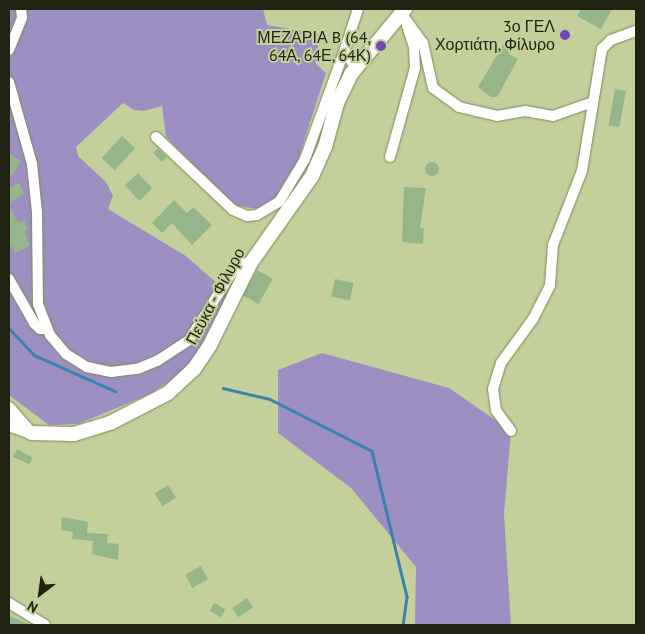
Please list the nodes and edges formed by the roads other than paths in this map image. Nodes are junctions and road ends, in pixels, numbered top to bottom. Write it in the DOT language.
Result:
graph roads {
  1 [pos="21,9"];
  2 [pos="358,9"];
  3 [pos="403,11"];
  4 [pos="636,31"];
  5 [pos="9,50"];
  6 [pos="344,52"];
  7 [pos="356,67"];
  8 [pos="9,82"];
  9 [pos="593,102"];
  10 [pos="156,137"];
  11 [pos="390,157"];
  12 [pos="250,264"];
  13 [pos="9,279"];
  14 [pos="47,329"];
  15 [pos="9,408"];
  16 [pos="9,425"];
  17 [pos="511,431"];
  18 [pos="31,433"];
  19 [pos="9,603"];
  20 [pos="45,625"];
  1 -- 5 [label="street"];
  2 -- 6 [label="street"];
  3 -- 7 [label="main road, Πεύκα - Φίλυρο"];
  3 -- 9 [label="street"];
  3 -- 11 [label="street"];
  4 -- 9 [label="street"];
  6 -- 7 [label="street"];
  6 -- 10 [label="street"];
  7 -- 12 [label="main road, Πεύκα - Φίλυρο"];
  8 -- 14 [label="street"];
  9 -- 17 [label="street"];
  12 -- 14 [label="street"];
  12 -- 18 [label="main road, Πεύκα - Φίλυρο"];
  13 -- 14 [label="street"];
  15 -- 18 [label="street"];
  16 -- 18 [label="street"];
  19 -- 20 [label="street"];
}
